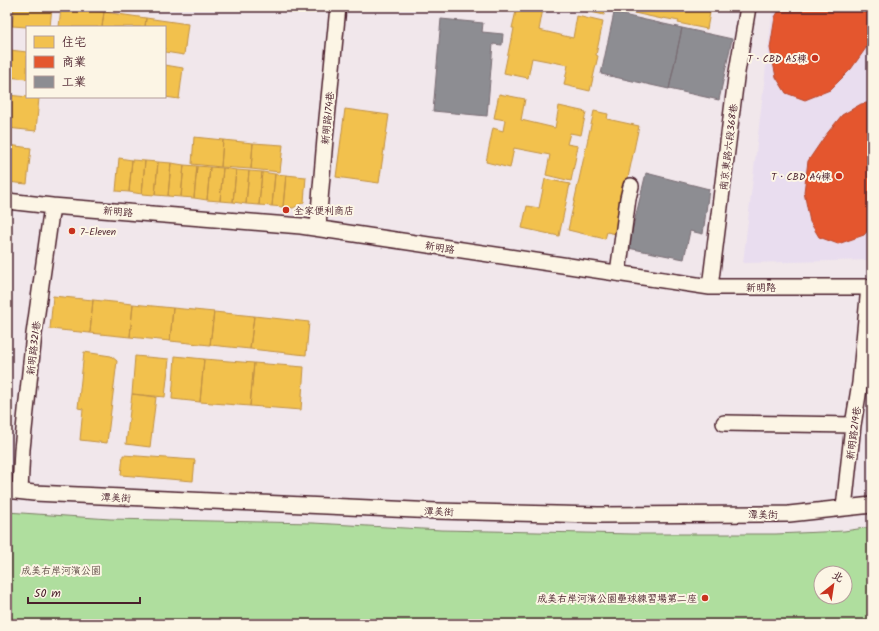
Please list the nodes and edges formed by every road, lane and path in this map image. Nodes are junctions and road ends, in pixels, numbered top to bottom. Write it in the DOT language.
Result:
graph roads {
  1 [pos="338,7"];
  2 [pos="748,7"];
  3 [pos="631,186"];
  4 [pos="7,202"];
  5 [pos="52,206"];
  6 [pos="318,228"];
  7 [pos="618,273"];
  8 [pos="710,286"];
  9 [pos="870,287"];
  10 [pos="724,423"];
  11 [pos="853,425"];
  12 [pos="13,491"];
  13 [pos="872,505"];
  14 [pos="844,508"];
  1 -- 6 [label="street, 新明路174巷"];
  2 -- 8 [label="street, 南京東路六段368巷"];
  3 -- 7 [label="street"];
  4 -- 5 [label="street, 新明路"];
  5 -- 6 [label="street, 新明路"];
  5 -- 12 [label="street, 新明路321巷"];
  6 -- 7 [label="street, 新明路"];
  7 -- 8 [label="street, 新明路"];
  8 -- 9 [label="street, 新明路"];
  9 -- 11 [label="street, 新明路219巷"];
  10 -- 11 [label="street"];
  11 -- 14 [label="street, 新明路219巷"];
  12 -- 14 [label="street, 潭美街"];
  13 -- 14 [label="street, 潭美街"];
}
